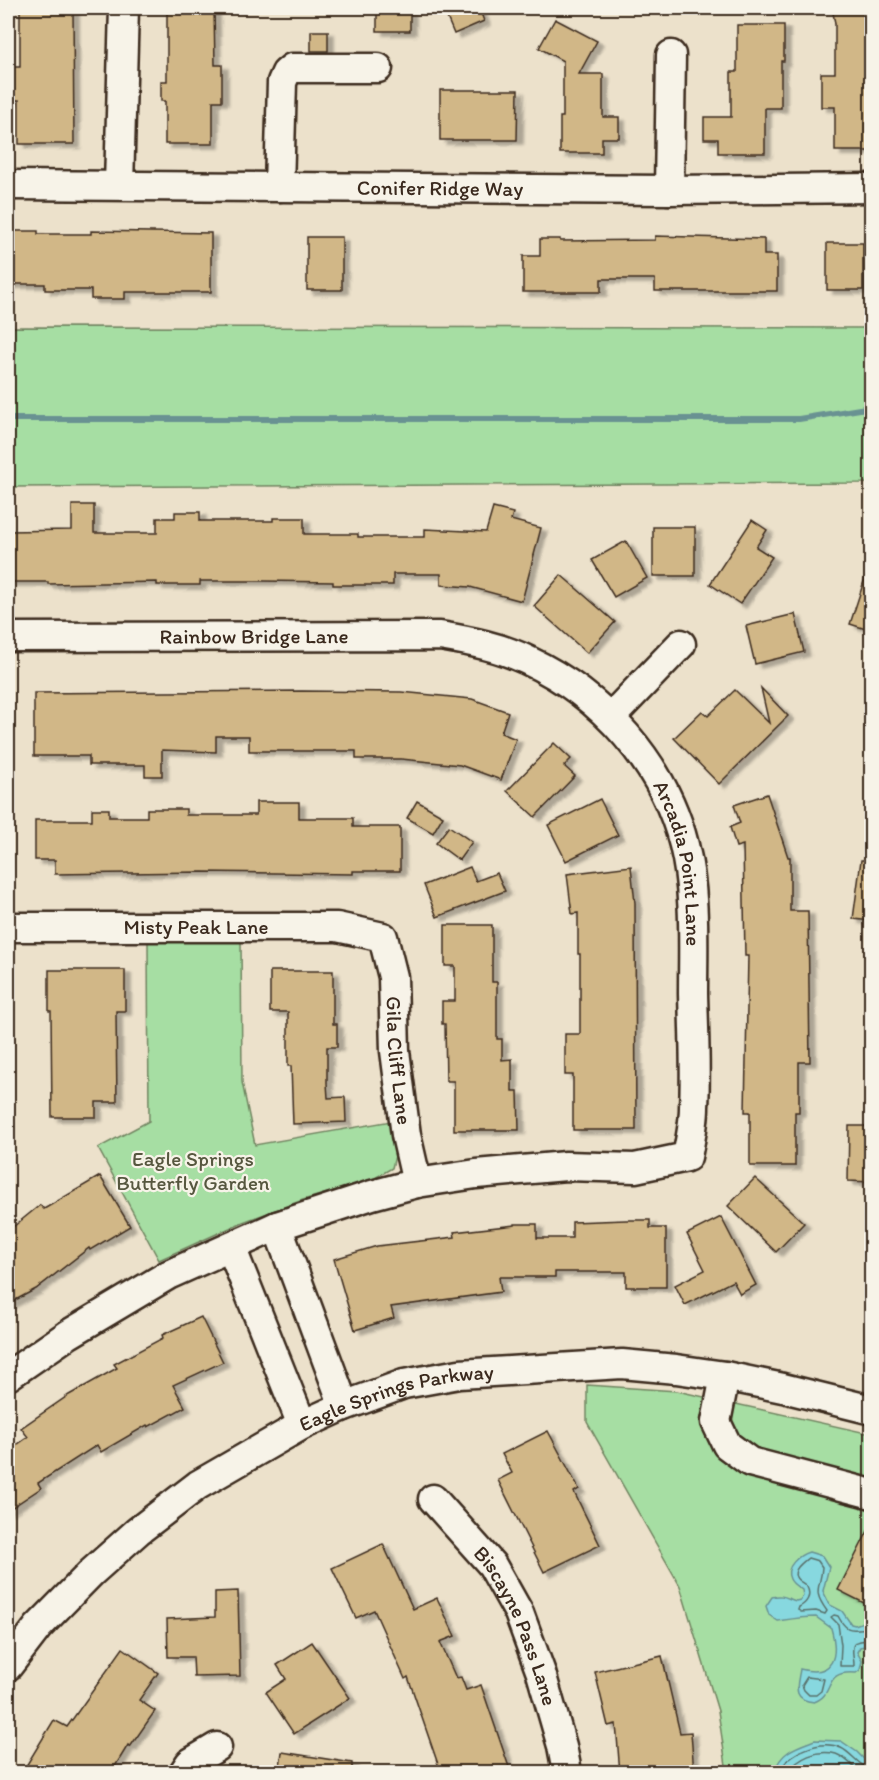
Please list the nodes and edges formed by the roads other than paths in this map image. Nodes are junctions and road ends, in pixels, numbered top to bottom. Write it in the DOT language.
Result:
graph roads {
  1 [pos="124,8"];
  2 [pos="671,55"];
  3 [pos="378,68"];
  4 [pos="8,184"];
  5 [pos="119,185"];
  6 [pos="279,187"];
  7 [pos="872,188"];
  8 [pos="669,190"];
  9 [pos="8,637"];
  10 [pos="681,644"];
  11 [pos="500,650"];
  12 [pos="611,717"];
  13 [pos="8,927"];
  14 [pos="383,937"];
  15 [pos="417,1183"];
  16 [pos="277,1226"];
  17 [pos="231,1247"];
  18 [pos="8,1376"];
  19 [pos="725,1376"];
  20 [pos="344,1406"];
  21 [pos="872,1410"];
  22 [pos="302,1425"];
  23 [pos="872,1494"];
  24 [pos="433,1499"];
  25 [pos="8,1666"];
  26 [pos="217,1747"];
  27 [pos="184,1773"];
  28 [pos="567,1773"];
  1 -- 5 [label="street"];
  2 -- 8 [label="street"];
  3 -- 6 [label="street"];
  4 -- 5 [label="street, Conifer Ridge Way"];
  5 -- 6 [label="street, Conifer Ridge Way"];
  6 -- 8 [label="street, Conifer Ridge Way"];
  7 -- 8 [label="street, Conifer Ridge Way"];
  9 -- 11 [label="street, Rainbow Bridge Lane"];
  10 -- 12 [label="street"];
  11 -- 12 [label="street, Arcadia Point Lane"];
  12 -- 15 [label="street, Arcadia Point Lane"];
  13 -- 14 [label="street, Misty Peak Lane"];
  14 -- 15 [label="street, Gila Cliff Lane"];
  15 -- 16 [label="street"];
  16 -- 17 [label="street"];
  16 -- 20 [label="street"];
  17 -- 18 [label="street"];
  17 -- 22 [label="street"];
  19 -- 20 [label="street, Eagle Springs Parkway"];
  19 -- 21 [label="street, Eagle Springs Parkway"];
  19 -- 23 [label="street"];
  20 -- 22 [label="street, Eagle Springs Parkway"];
  22 -- 25 [label="street, Eagle Springs Parkway"];
  24 -- 28 [label="street, Biscayne Pass Lane"];
  26 -- 27 [label="street"];
}
